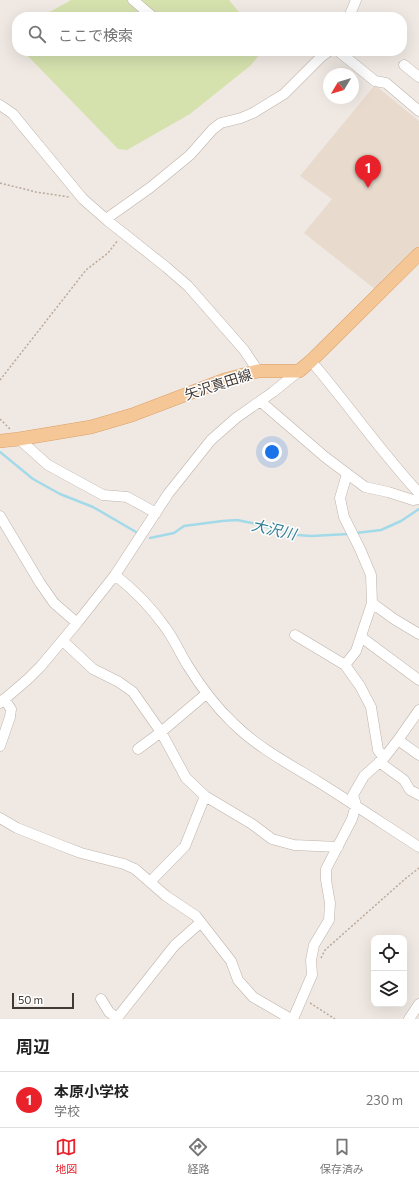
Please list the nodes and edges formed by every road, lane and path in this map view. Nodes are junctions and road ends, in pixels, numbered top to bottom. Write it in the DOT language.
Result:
graph roads {
  1 [pos="133,0"];
  2 [pos="356,0"];
  3 [pos="147,12"];
  4 [pos="351,12"];
  5 [pos="323,56"];
  6 [pos="344,56"];
  7 [pos="404,65"];
  8 [pos="419,77"];
  9 [pos="0,105"];
  10 [pos="419,111"];
  11 [pos="0,183"];
  12 [pos="83,199"];
  13 [pos="106,219"];
  14 [pos="124,233"];
  15 [pos="417,261"];
  16 [pos="311,361"];
  17 [pos="258,371"];
  18 [pos="299,371"];
  19 [pos="0,380"];
  20 [pos="260,401"];
  21 [pos="19,439"];
  22 [pos="0,441"];
  23 [pos="346,474"];
  24 [pos="419,493"];
  25 [pos="419,499"];
  26 [pos="156,513"];
  27 [pos="0,516"];
  28 [pos="115,575"];
  29 [pos="372,603"];
  30 [pos="77,623"];
  31 [pos="419,634"];
  32 [pos="295,635"];
  33 [pos="361,637"];
  34 [pos="63,641"];
  35 [pos="345,665"];
  36 [pos="419,680"];
  37 [pos="206,694"];
  38 [pos="2,701"];
  39 [pos="419,710"];
  40 [pos="161,732"];
  41 [pos="398,740"];
  42 [pos="0,746"];
  43 [pos="138,749"];
  44 [pos="419,755"];
  45 [pos="382,760"];
  46 [pos="419,795"];
  47 [pos="205,796"];
  48 [pos="356,805"];
  49 [pos="0,818"];
  50 [pos="338,847"];
  51 [pos="419,847"];
  52 [pos="419,868"];
  53 [pos="150,882"];
  54 [pos="200,923"];
  55 [pos="320,960"];
  56 [pos="303,998"];
  57 [pos="101,999"];
  58 [pos="419,1004"];
  59 [pos="292,1019"];
  60 [pos="335,1019"];
  61 [pos="409,1019"];
  1 -- 3 [label="street"];
  2 -- 4 [label="street"];
  5 -- 13 [label="street"];
  6 -- 10 [label="street"];
  7 -- 8 [label="street"];
  9 -- 12 [label="street"];
  11 -- 12 [label="path"];
  12 -- 13 [label="street"];
  13 -- 14 [label="street"];
  14 -- 17 [label="street"];
  14 -- 19 [label="path"];
  15 -- 16 [label="main road"];
  16 -- 18 [label="main road"];
  16 -- 24 [label="street"];
  17 -- 18 [label="main road, 矢沢真田線"];
  17 -- 21 [label="main road, 矢沢真田線"];
  18 -- 20 [label="street"];
  20 -- 23 [label="street"];
  20 -- 26 [label="street"];
  21 -- 22 [label="main road, 矢沢真田線"];
  21 -- 26 [label="street"];
  23 -- 25 [label="street"];
  23 -- 29 [label="street"];
  26 -- 28 [label="street"];
  27 -- 30 [label="street"];
  28 -- 30 [label="street"];
  28 -- 37 [label="street"];
  29 -- 31 [label="street"];
  29 -- 33 [label="street"];
  30 -- 34 [label="street"];
  32 -- 35 [label="street"];
  33 -- 35 [label="street"];
  33 -- 36 [label="street"];
  34 -- 38 [label="street"];
  34 -- 40 [label="street"];
  35 -- 45 [label="street"];
  37 -- 40 [label="street"];
  37 -- 48 [label="street"];
  38 -- 42 [label="street"];
  39 -- 41 [label="street"];
  40 -- 43 [label="street"];
  40 -- 47 [label="street"];
  41 -- 44 [label="street"];
  41 -- 45 [label="street"];
  45 -- 46 [label="street"];
  45 -- 48 [label="street"];
  47 -- 50 [label="street"];
  47 -- 53 [label="street"];
  48 -- 50 [label="street"];
  48 -- 51 [label="street"];
  49 -- 53 [label="street"];
  50 -- 56 [label="street"];
  52 -- 55 [label="path"];
  53 -- 54 [label="street"];
  54 -- 57 [label="street"];
  54 -- 59 [label="street"];
  56 -- 59 [label="street"];
  56 -- 60 [label="path"];
  58 -- 61 [label="street"];
}
